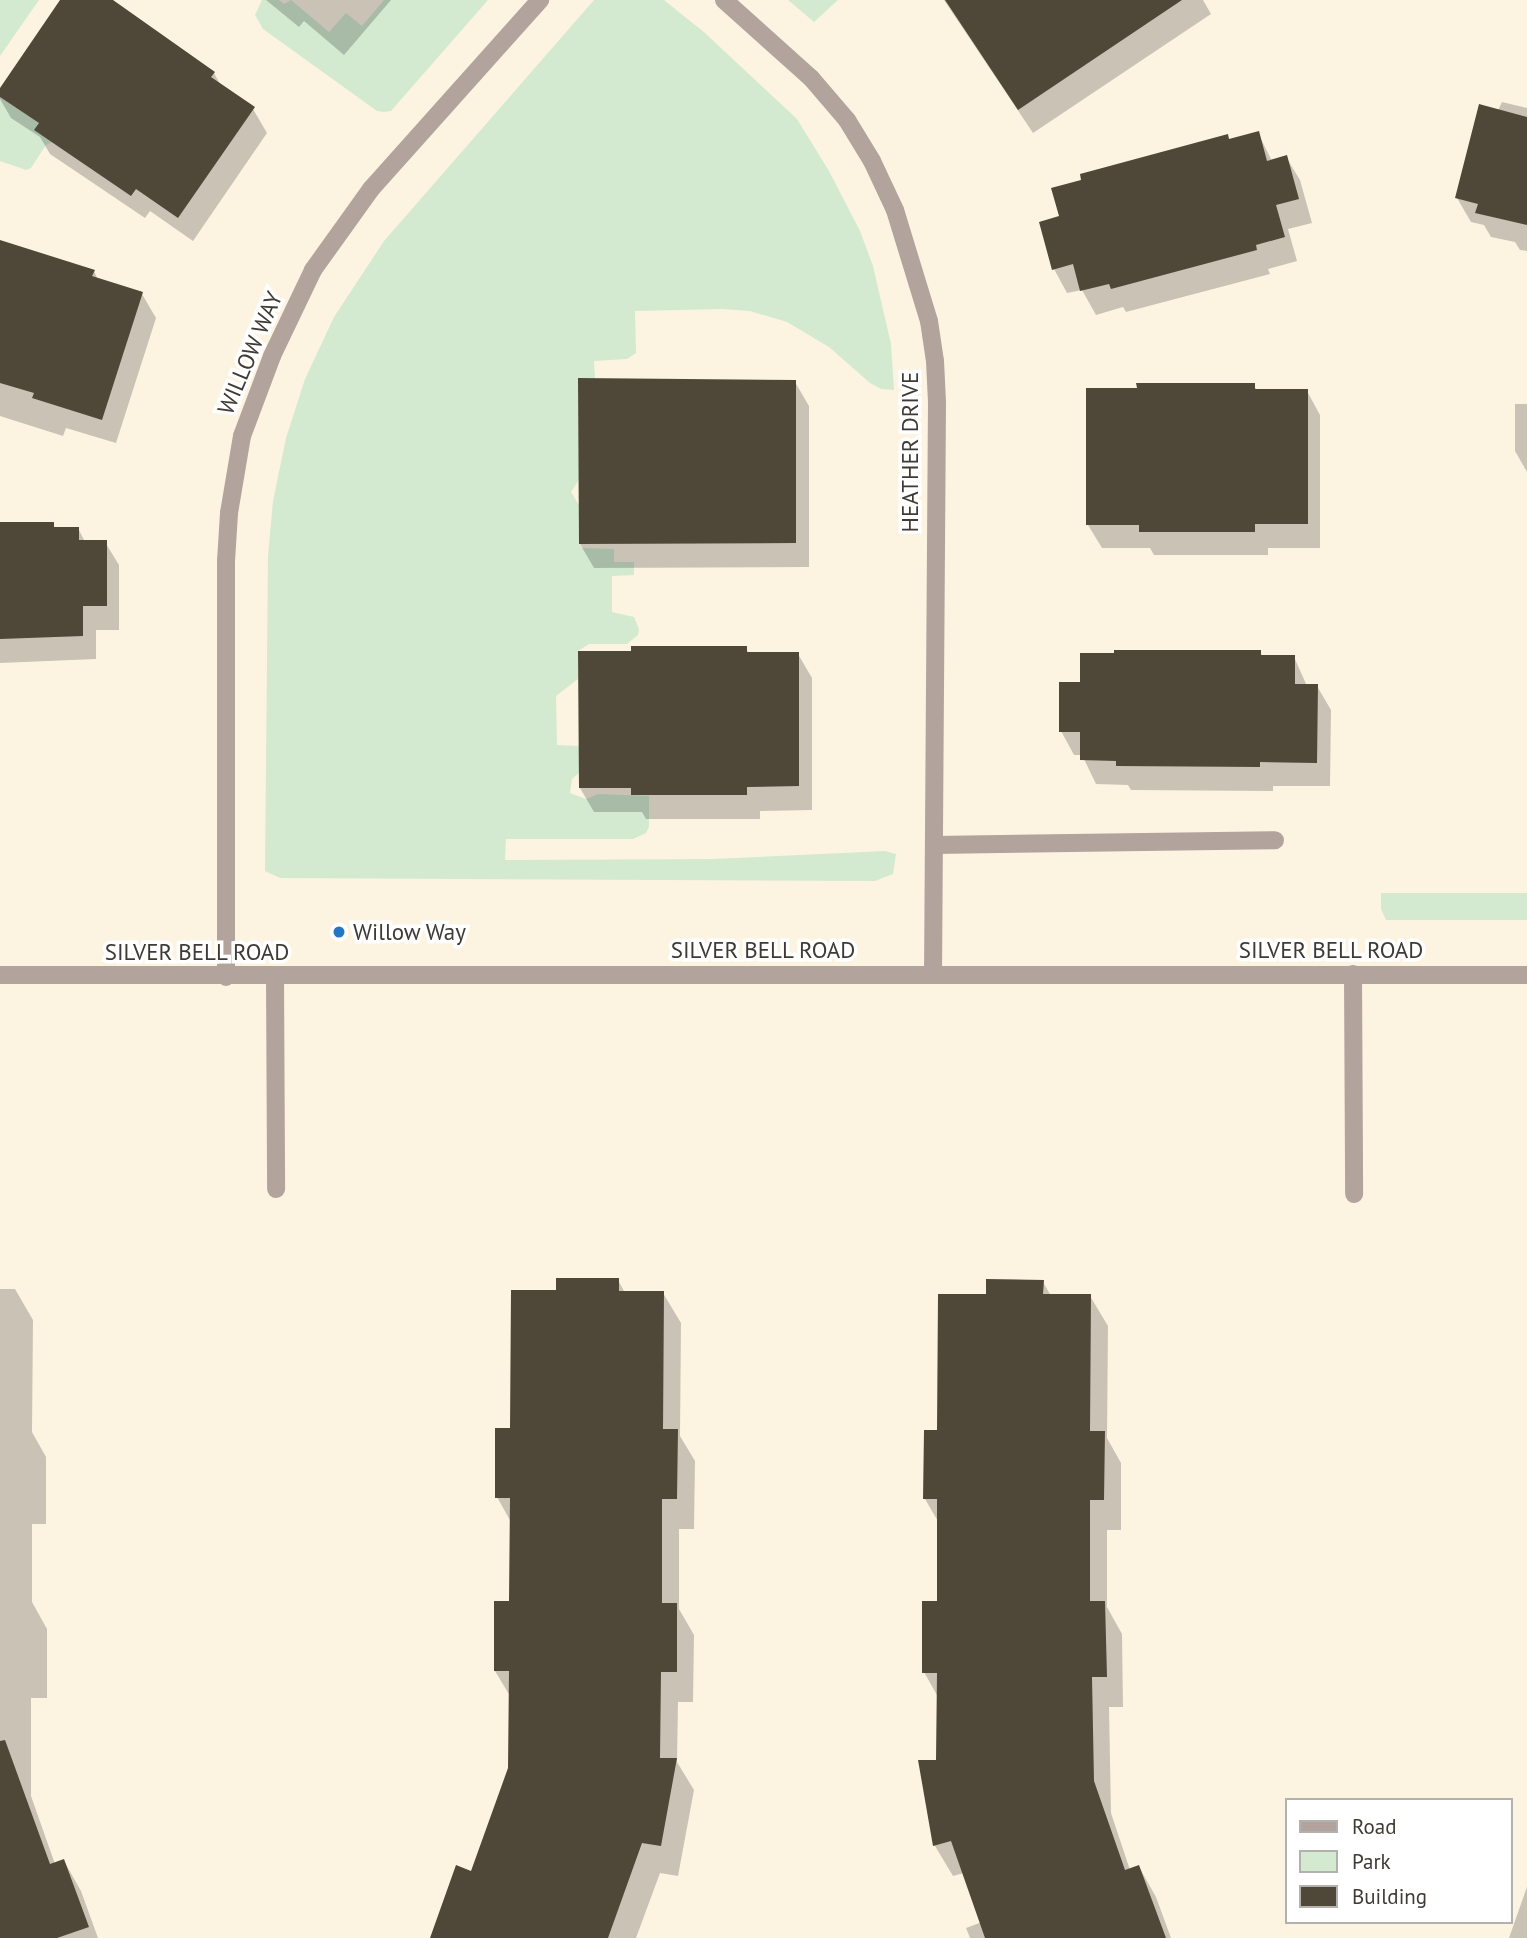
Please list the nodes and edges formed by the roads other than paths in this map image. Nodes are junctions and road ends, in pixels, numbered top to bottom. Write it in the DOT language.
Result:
graph roads {
  1 [pos="540,0"];
  2 [pos="724,0"];
  3 [pos="1275,840"];
  4 [pos="934,845"];
  5 [pos="933,974"];
  6 [pos="1353,974"];
  7 [pos="0,975"];
  8 [pos="1527,975"];
  9 [pos="226,977"];
  10 [pos="275,977"];
  11 [pos="276,1189"];
  12 [pos="1354,1194"];
  1 -- 9 [label="street, WILLOW WAY"];
  2 -- 4 [label="street, HEATHER DRIVE"];
  3 -- 4 [label="street"];
  4 -- 5 [label="street, HEATHER DRIVE"];
  5 -- 6 [label="street, SILVER BELL ROAD"];
  5 -- 10 [label="street, SILVER BELL ROAD"];
  6 -- 8 [label="street, SILVER BELL ROAD"];
  6 -- 12 [label="street"];
  7 -- 9 [label="street, SILVER BELL ROAD"];
  9 -- 10 [label="street, SILVER BELL ROAD"];
  10 -- 11 [label="street"];
}
